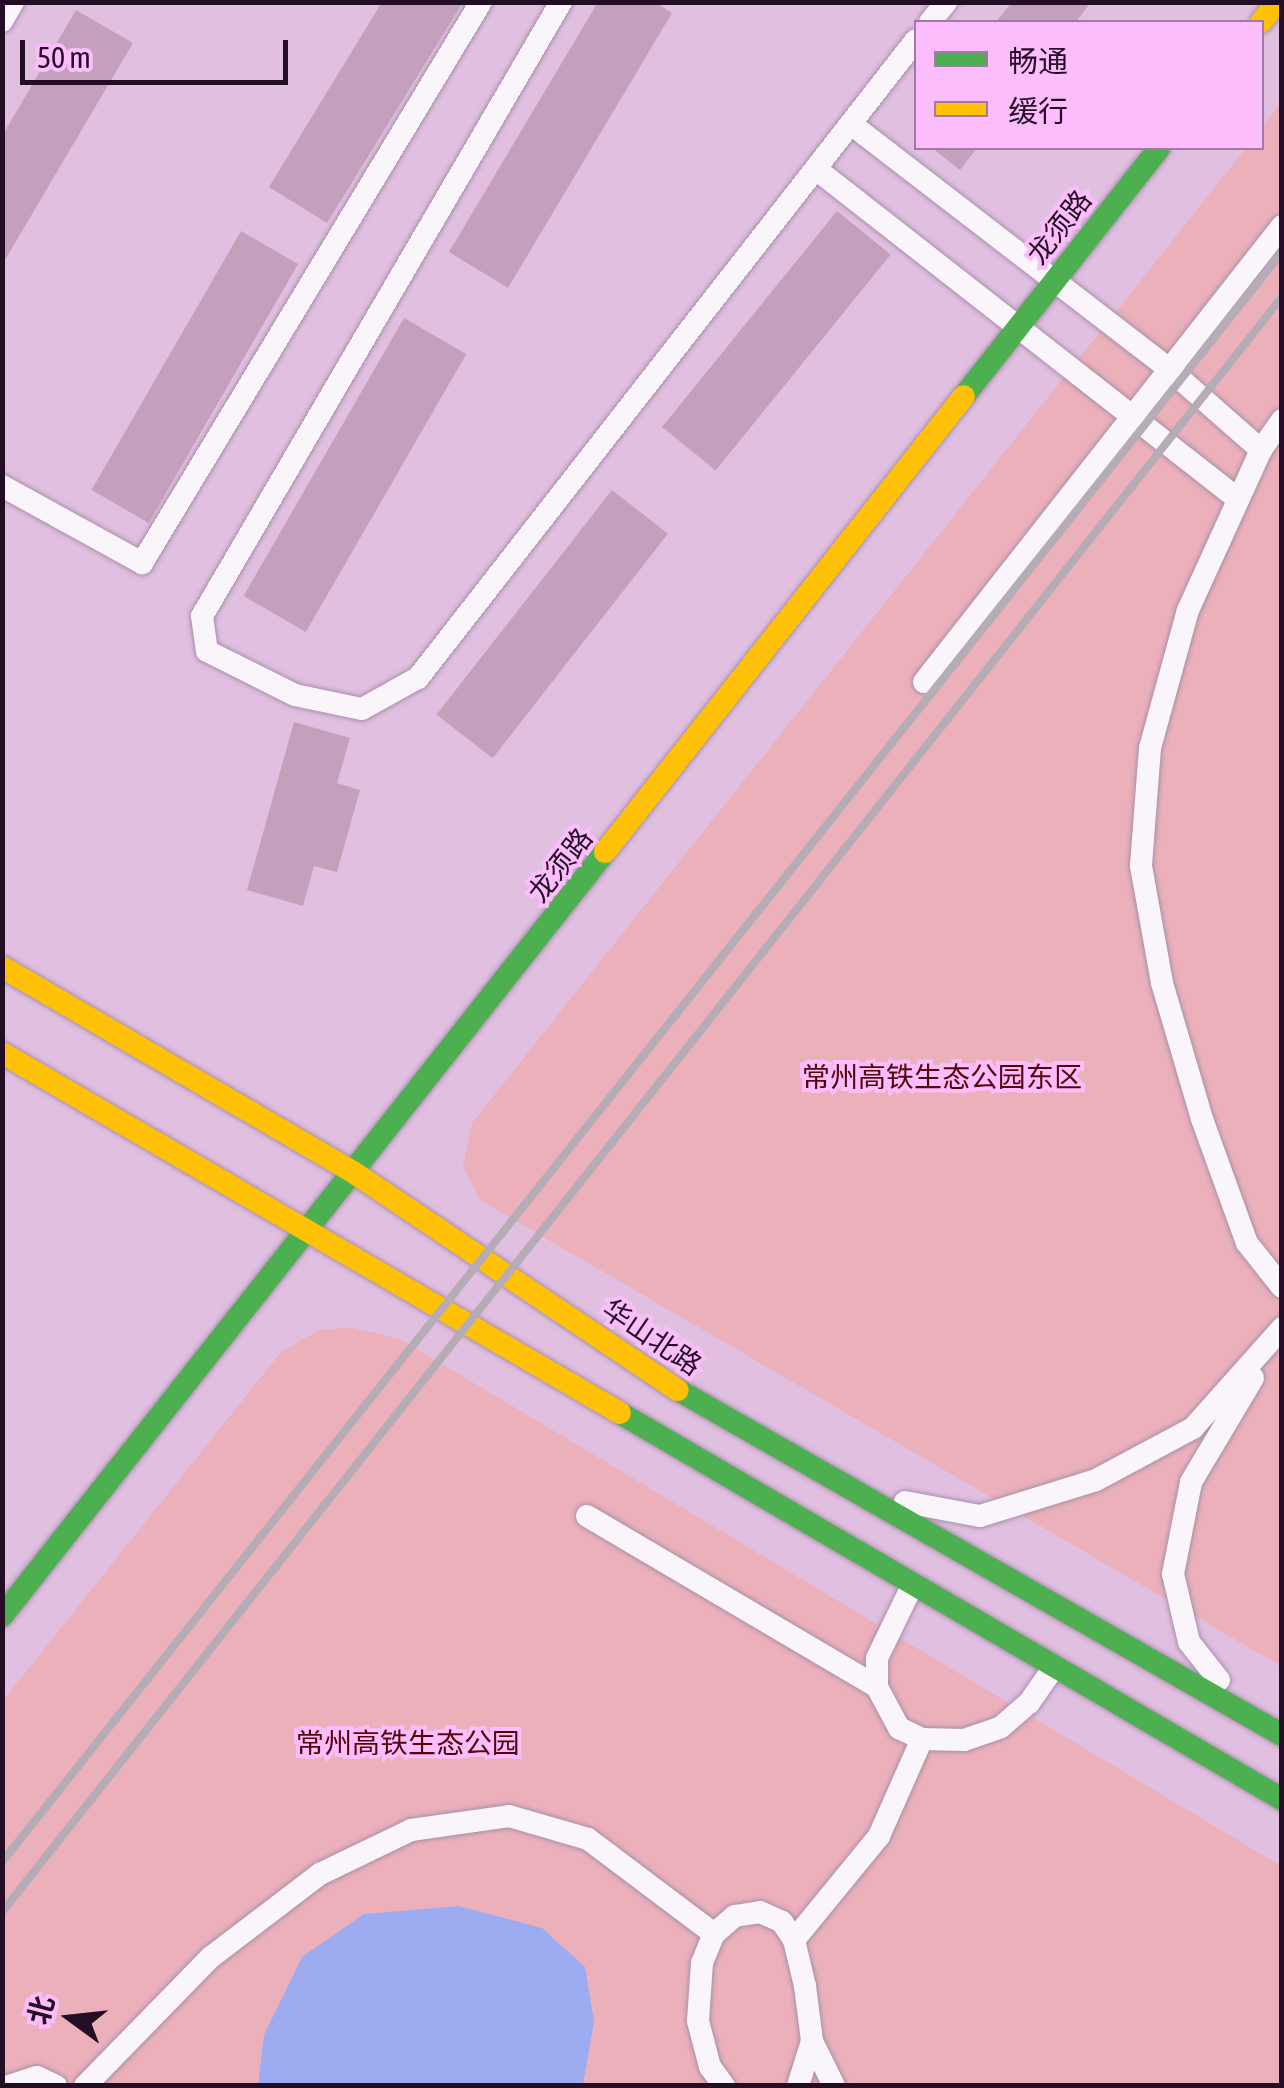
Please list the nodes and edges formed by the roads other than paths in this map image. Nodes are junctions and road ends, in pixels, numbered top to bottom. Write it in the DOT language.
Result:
graph roads {
  1 [pos="13,2"];
  2 [pos="481,2"];
  3 [pos="561,2"];
  4 [pos="2,21"];
  5 [pos="914,43"];
  6 [pos="851,124"];
  7 [pos="1157,150"];
  8 [pos="816,169"];
  9 [pos="1282,226"];
  10 [pos="1055,280"];
  11 [pos="1018,329"];
  12 [pos="1169,370"];
  13 [pos="1132,417"];
  14 [pos="1282,420"];
  15 [pos="1262,450"];
  16 [pos="2,486"];
  17 [pos="1238,500"];
  18 [pos="924,682"];
  19 [pos="2,967"];
  20 [pos="2,1052"];
  21 [pos="353,1172"];
  22 [pos="308,1231"];
  23 [pos="1282,1287"];
  24 [pos="1282,1331"];
  25 [pos="851,1492"];
  26 [pos="586,1516"];
  27 [pos="912,1584"];
  28 [pos="2,1616"];
  29 [pos="1054,1667"];
  30 [pos="877,1687"];
  31 [pos="1245,1714"];
  32 [pos="1282,1735"];
  33 [pos="922,1739"];
  34 [pos="1282,1799"];
  35 [pos="714,1934"];
  36 [pos="794,1940"];
  37 [pos="812,2041"];
  38 [pos="712,2079"];
  39 [pos="9,2086"];
  40 [pos="56,2086"];
  41 [pos="85,2086"];
  42 [pos="798,2086"];
  43 [pos="834,2086"];
  1 -- 4 [label="lane"];
  2 -- 16 [label="lane"];
  3 -- 8 [label="lane"];
  5 -- 6 [label="lane"];
  6 -- 8 [label="lane"];
  6 -- 10 [label="lane"];
  7 -- 10 [label="main road, 龙须路"];
  8 -- 11 [label="lane"];
  9 -- 12 [label="lane"];
  10 -- 11 [label="main road, 龙须路"];
  10 -- 12 [label="lane"];
  11 -- 13 [label="lane"];
  11 -- 21 [label="main road, 龙须路"];
  12 -- 13 [label="lane"];
  12 -- 15 [label="lane"];
  13 -- 17 [label="lane"];
  13 -- 18 [label="lane"];
  14 -- 15 [label="lane"];
  15 -- 17 [label="lane"];
  17 -- 23 [label="lane"];
  19 -- 21 [label="main road, 华山北路"];
  20 -- 22 [label="main road"];
  21 -- 22 [label="main road, 龙须路"];
  21 -- 25 [label="main road, 华山北路"];
  22 -- 27 [label="main road"];
  22 -- 28 [label="main road, 龙须路"];
  24 -- 25 [label="lane"];
  24 -- 31 [label="lane"];
  25 -- 31 [label="main road, 华山北路"];
  26 -- 30 [label="lane"];
  27 -- 29 [label="main road"];
  27 -- 30 [label="lane"];
  29 -- 33 [label="lane"];
  29 -- 34 [label="main road"];
  30 -- 33 [label="lane"];
  31 -- 32 [label="main road, 华山北路"];
  33 -- 36 [label="lane"];
  35 -- 36 [label="lane"];
  35 -- 38 [label="lane"];
  35 -- 41 [label="lane"];
  36 -- 37 [label="lane"];
  37 -- 42 [label="lane"];
  37 -- 43 [label="lane"];
  39 -- 40 [label="lane"];
}
